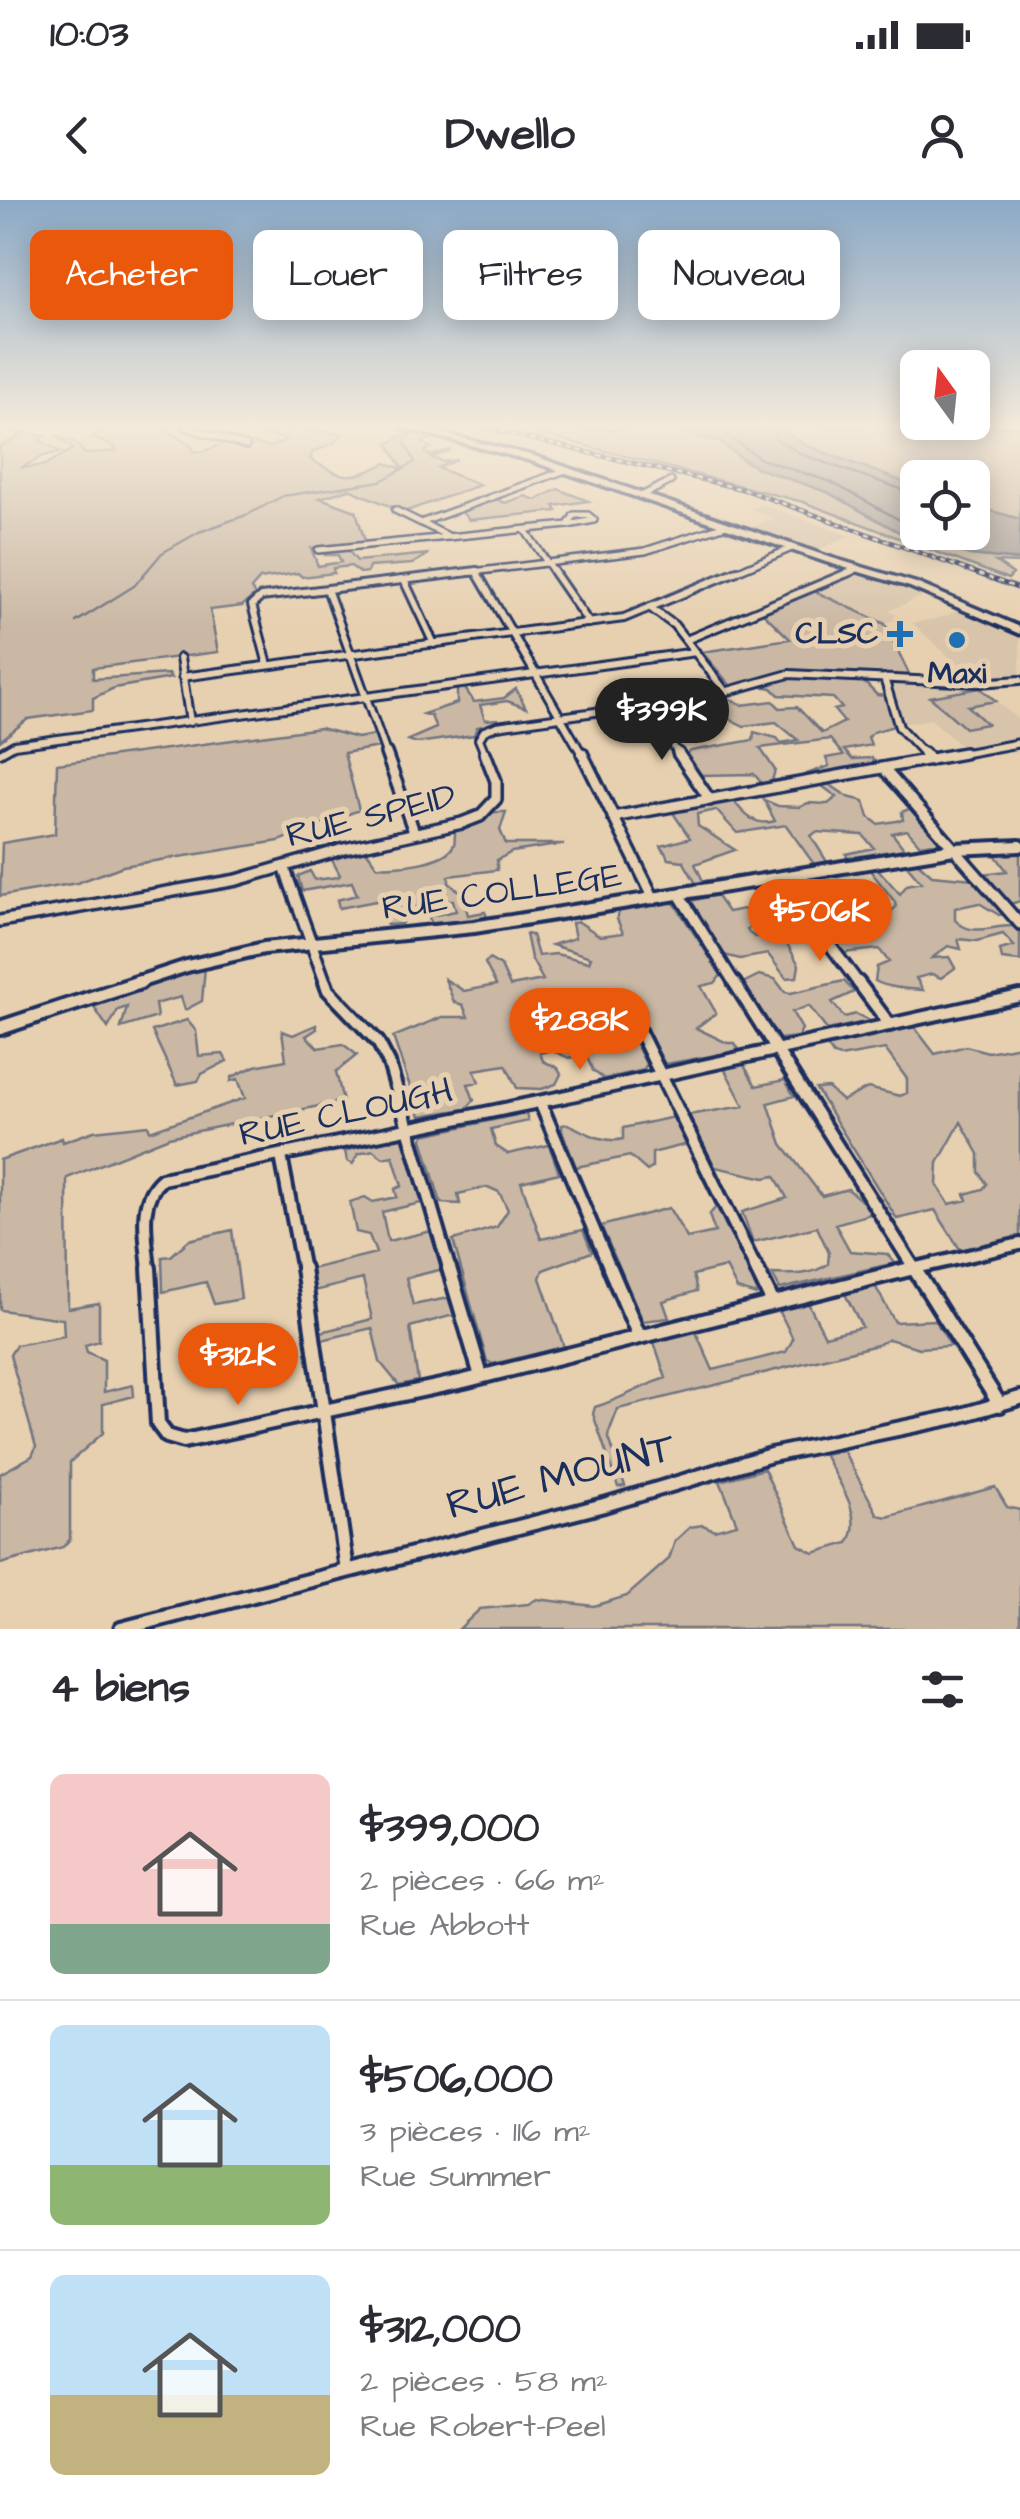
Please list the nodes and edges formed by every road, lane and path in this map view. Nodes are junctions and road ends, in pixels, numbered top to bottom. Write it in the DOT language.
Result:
graph roads {
  1 [pos="501,494"];
  2 [pos="634,494"];
  3 [pos="646,494"];
  4 [pos="641,496"];
  5 [pos="395,510"];
  6 [pos="423,522"];
  7 [pos="568,525"];
  8 [pos="726,525"];
  9 [pos="525,530"];
  10 [pos="450,537"];
  11 [pos="792,548"];
  12 [pos="318,550"];
  13 [pos="548,562"];
  14 [pos="857,569"];
  15 [pos="476,571"];
  16 [pos="404,580"];
  17 [pos="328,588"];
  18 [pos="652,609"];
  19 [pos="589,623"];
  20 [pos="1020,631"];
  21 [pos="513,633"];
  22 [pos="686,640"];
  23 [pos="434,644"];
  24 [pos="696,652"];
  25 [pos="352,655"];
  26 [pos="180,658"];
  27 [pos="268,665"];
  28 [pos="536,674"];
  29 [pos="182,677"];
  30 [pos="884,678"];
  31 [pos="1020,680"];
  32 [pos="726,692"];
  33 [pos="368,698"];
  34 [pos="645,705"];
  35 [pos="561,717"];
  36 [pos="190,722"];
  37 [pos="1020,743"];
  38 [pos="2,751"];
  39 [pos="930,760"];
  40 [pos="884,769"];
  41 [pos="710,800"];
  42 [pos="613,817"];
  43 [pos="414,832"];
  44 [pos="1020,846"];
  45 [pos="954,849"];
  46 [pos="284,867"];
  47 [pos="781,879"];
  48 [pos="680,896"];
  49 [pos="654,899"];
  50 [pos="0,921"];
  51 [pos="1020,924"];
  52 [pos="309,942"];
  53 [pos="1020,996"];
  54 [pos="624,1000"];
  55 [pos="890,1025"];
  56 [pos="0,1028"];
  57 [pos="779,1049"];
  58 [pos="661,1076"];
  59 [pos="540,1102"];
  60 [pos="411,1128"];
  61 [pos="281,1156"];
  62 [pos="154,1184"];
  63 [pos="1020,1244"];
  64 [pos="915,1268"];
  65 [pos="772,1301"];
  66 [pos="639,1336"];
  67 [pos="481,1376"];
  68 [pos="1020,1398"];
  69 [pos="1000,1405"];
  70 [pos="324,1411"];
  71 [pos="174,1442"];
  72 [pos="346,1570"];
  73 [pos="121,1629"];
  1 -- 6 [label="street"];
  2 -- 4 [label="main road"];
  3 -- 4 [label="street"];
  4 -- 8 [label="main road"];
  5 -- 6 [label="street"];
  6 -- 10 [label="street"];
  7 -- 9 [label="street"];
  8 -- 11 [label="main road"];
  8 -- 13 [label="street"];
  9 -- 10 [label="street"];
  9 -- 13 [label="street"];
  10 -- 12 [label="street"];
  11 -- 14 [label="main road"];
  11 -- 18 [label="street"];
  13 -- 15 [label="street"];
  13 -- 19 [label="street"];
  14 -- 20 [label="main road"];
  14 -- 22 [label="street"];
  15 -- 16 [label="street"];
  15 -- 21 [label="street"];
  16 -- 17 [label="street"];
  16 -- 23 [label="street"];
  17 -- 25 [label="street"];
  17 -- 27 [label="street"];
  18 -- 19 [label="street"];
  18 -- 22 [label="street"];
  19 -- 21 [label="street"];
  21 -- 23 [label="street"];
  21 -- 28 [label="street"];
  22 -- 24 [label="street"];
  23 -- 25 [label="street"];
  24 -- 28 [label="street"];
  24 -- 32 [label="street"];
  25 -- 27 [label="street"];
  25 -- 33 [label="street"];
  26 -- 29 [label="street"];
  27 -- 29 [label="street"];
  28 -- 33 [label="street"];
  28 -- 35 [label="street"];
  29 -- 36 [label="street"];
  30 -- 31 [label="street, RUE SPEID"];
  30 -- 32 [label="street, RUE SPEID"];
  30 -- 39 [label="street"];
  32 -- 34 [label="street, RUE SPEID"];
  33 -- 36 [label="street"];
  33 -- 43 [label="street"];
  34 -- 35 [label="street, RUE SPEID"];
  34 -- 41 [label="street"];
  35 -- 42 [label="street"];
  35 -- 43 [label="street, RUE SPEID"];
  36 -- 38 [label="street"];
  37 -- 39 [label="street"];
  39 -- 40 [label="street"];
  40 -- 41 [label="street"];
  40 -- 45 [label="street"];
  41 -- 42 [label="street"];
  42 -- 49 [label="street"];
  43 -- 46 [label="street, RUE SPEID"];
  44 -- 45 [label="street, RUE COLLEGE"];
  45 -- 47 [label="street, RUE COLLEGE"];
  45 -- 51 [label="street"];
  46 -- 50 [label="street, RUE SPEID"];
  46 -- 52 [label="street"];
  47 -- 48 [label="street, RUE COLLEGE"];
  47 -- 55 [label="street"];
  48 -- 49 [label="street, RUE COLLEGE"];
  48 -- 57 [label="street"];
  49 -- 52 [label="street, RUE COLLEGE"];
  52 -- 56 [label="street, RUE COLLEGE"];
  52 -- 60 [label="street"];
  53 -- 55 [label="street, RUE CLOUGH"];
  54 -- 58 [label="street"];
  55 -- 57 [label="street, RUE CLOUGH"];
  57 -- 58 [label="street, RUE CLOUGH"];
  57 -- 64 [label="street"];
  58 -- 59 [label="street, RUE CLOUGH"];
  58 -- 65 [label="street"];
  59 -- 60 [label="street, RUE CLOUGH"];
  59 -- 66 [label="street"];
  60 -- 61 [label="street, RUE CLOUGH"];
  60 -- 67 [label="street"];
  61 -- 62 [label="street, RUE CLOUGH"];
  61 -- 70 [label="street"];
  62 -- 71 [label="street"];
  63 -- 64 [label="street"];
  64 -- 65 [label="street"];
  64 -- 69 [label="street"];
  65 -- 66 [label="street"];
  66 -- 67 [label="street"];
  67 -- 70 [label="street"];
  68 -- 69 [label="street, RUE MOUNT"];
  69 -- 72 [label="street, RUE MOUNT"];
  70 -- 71 [label="street"];
  70 -- 72 [label="street"];
  72 -- 73 [label="street, RUE MOUNT"];
}
